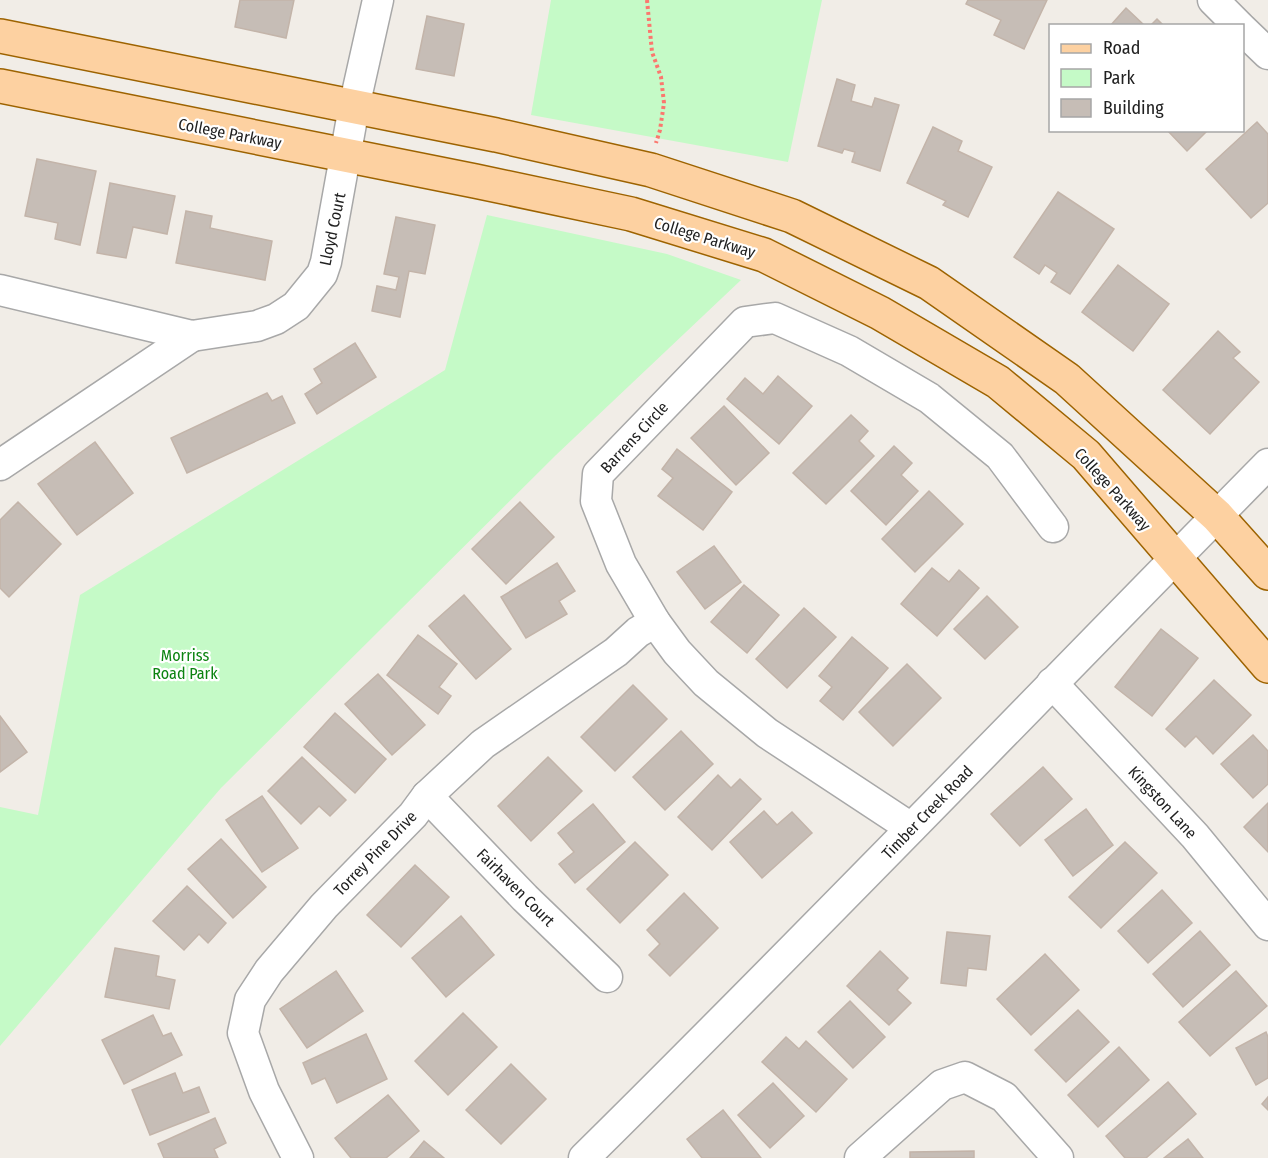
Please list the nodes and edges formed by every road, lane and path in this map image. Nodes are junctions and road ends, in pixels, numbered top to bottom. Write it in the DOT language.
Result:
graph roads {
  1 [pos="378,0"];
  2 [pos="647,0"];
  3 [pos="1213,0"];
  4 [pos="1237,24"];
  5 [pos="1244,31"];
  6 [pos="0,36"];
  7 [pos="1268,54"];
  8 [pos="0,86"];
  9 [pos="354,107"];
  10 [pos="655,145"];
  11 [pos="347,156"];
  12 [pos="0,290"];
  13 [pos="192,336"];
  14 [pos="1268,464"];
  15 [pos="0,465"];
  16 [pos="1217,516"];
  17 [pos="1053,527"];
  18 [pos="1174,558"];
  19 [pos="1268,573"];
  20 [pos="655,622"];
  21 [pos="1268,666"];
  22 [pos="1052,683"];
  23 [pos="427,796"];
  24 [pos="911,828"];
  25 [pos="1268,925"];
  26 [pos="607,977"];
  27 [pos="298,1158"];
  28 [pos="584,1158"];
  29 [pos="860,1158"];
  30 [pos="1058,1158"];
  1 -- 9 [label="street, Lloyd Court"];
  2 -- 10 [label="path"];
  3 -- 4 [label="street"];
  5 -- 7 [label="street"];
  6 -- 9 [label="main road"];
  8 -- 11 [label="main road, College Parkway"];
  9 -- 11 [label="street, Lloyd Court"];
  9 -- 16 [label="main road"];
  11 -- 13 [label="street, Lloyd Court"];
  11 -- 18 [label="main road, College Parkway"];
  12 -- 13 [label="street, Lloyd Court"];
  13 -- 15 [label="street, Lloyd Court"];
  14 -- 16 [label="street, Timber Creek Road"];
  16 -- 18 [label="street, Timber Creek Road"];
  16 -- 19 [label="main road"];
  17 -- 20 [label="street, Barrens Circle"];
  18 -- 21 [label="main road, College Parkway"];
  18 -- 22 [label="street, Timber Creek Road"];
  20 -- 23 [label="street, Torrey Pine Drive"];
  20 -- 24 [label="street, Barrens Circle"];
  22 -- 24 [label="street, Timber Creek Road"];
  22 -- 25 [label="street, Kingston Lane"];
  23 -- 26 [label="street, Fairhaven Court"];
  23 -- 27 [label="street, Torrey Pine Drive"];
  24 -- 28 [label="street, Timber Creek Road"];
  29 -- 30 [label="street"];
}
